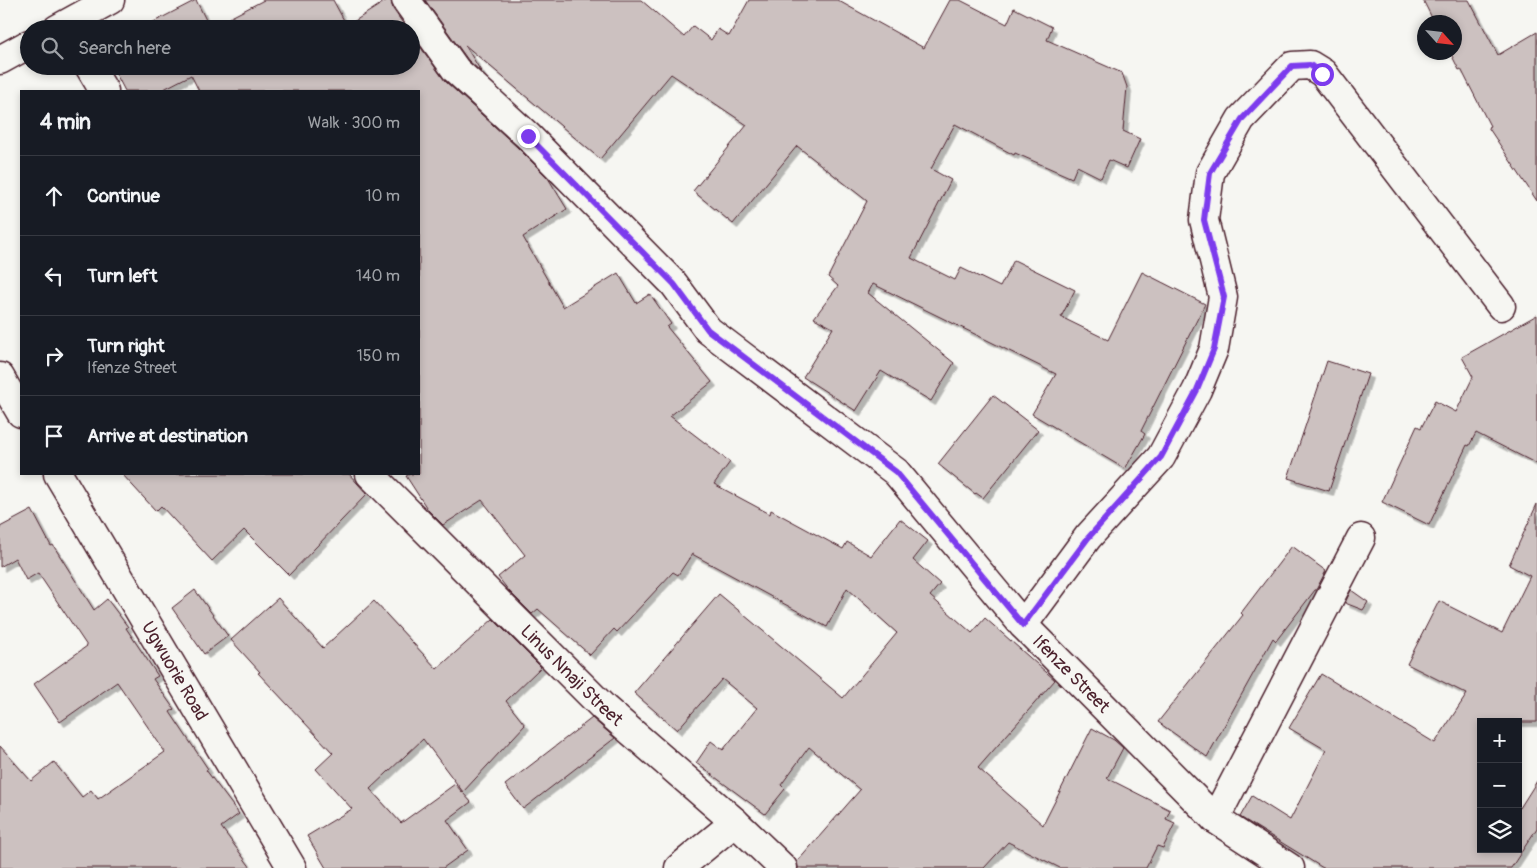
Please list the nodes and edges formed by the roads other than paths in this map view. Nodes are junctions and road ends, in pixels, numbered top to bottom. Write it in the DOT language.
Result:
graph roads {
  1 [pos="110,0"];
  2 [pos="406,0"];
  3 [pos="75,20"];
  4 [pos="20,49"];
  5 [pos="0,60"];
  6 [pos="94,75"];
  7 [pos="103,90"];
  8 [pos="1501,306"];
  9 [pos="0,377"];
  10 [pos="20,411"];
  11 [pos="59,475"];
  12 [pos="371,475"];
  13 [pos="1361,538"];
  14 [pos="1023,625"];
  15 [pos="1215,819"];
  16 [pos="734,822"];
  17 [pos="292,868"];
  18 [pos="679,868"];
  19 [pos="783,868"];
  20 [pos="1290,868"];
  1 -- 3 [label="street"];
  2 -- 14 [label="street, Ifenze Street"];
  4 -- 5 [label="street"];
  6 -- 7 [label="street"];
  8 -- 14 [label="street"];
  9 -- 10 [label="street"];
  11 -- 17 [label="street, Ugwuorie Road"];
  12 -- 16 [label="street, Linus Nnaji Street"];
  13 -- 15 [label="street"];
  14 -- 15 [label="street, Ifenze Street"];
  15 -- 20 [label="street, Ifenze Street"];
  16 -- 18 [label="street"];
  16 -- 19 [label="street, Linus Nnaji Street"];
}
